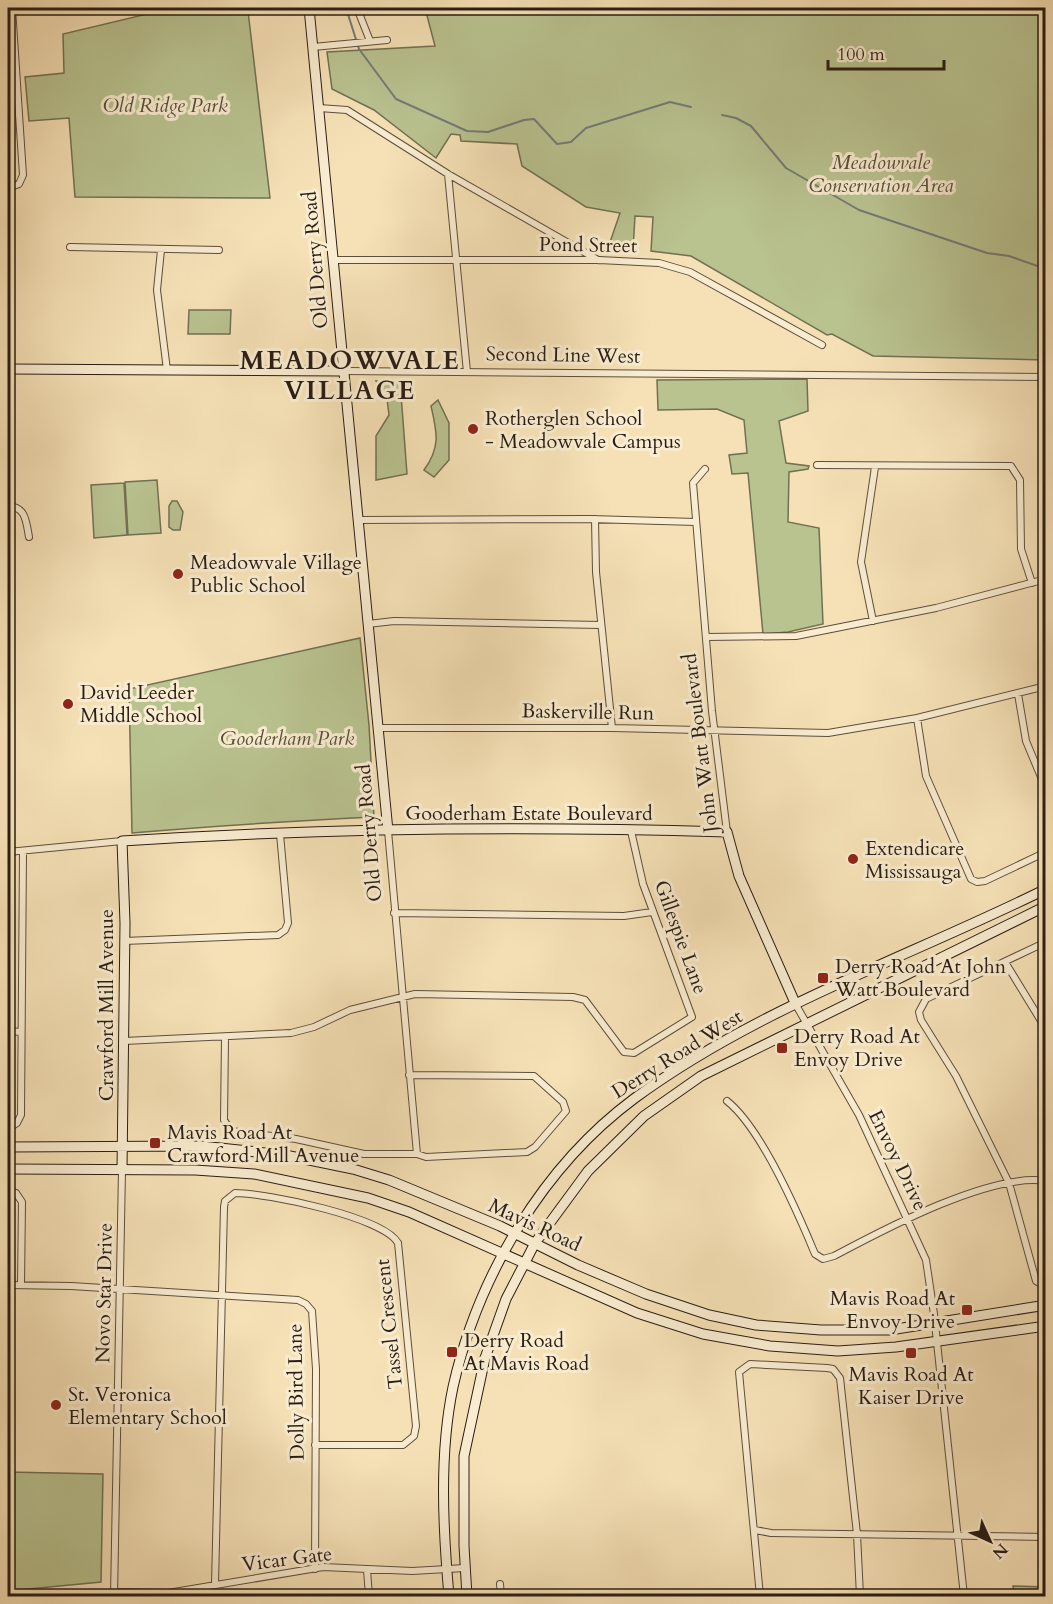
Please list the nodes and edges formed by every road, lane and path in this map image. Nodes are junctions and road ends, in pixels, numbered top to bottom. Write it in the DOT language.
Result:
graph roads {
  1 [pos="12,8"];
  2 [pos="309,8"];
  3 [pos="357,8"];
  4 [pos="387,40"];
  5 [pos="367,41"];
  6 [pos="313,47"];
  7 [pos="8,84"];
  8 [pos="16,84"];
  9 [pos="319,108"];
  10 [pos="448,174"];
  11 [pos="8,188"];
  12 [pos="70,247"];
  13 [pos="161,250"];
  14 [pos="219,250"];
  15 [pos="334,260"];
  16 [pos="456,260"];
  17 [pos="599,260"];
  18 [pos="822,345"];
  19 [pos="8,369"];
  20 [pos="167,370"];
  21 [pos="344,371"];
  22 [pos="467,372"];
  23 [pos="1046,377"];
  24 [pos="817,465"];
  25 [pos="875,467"];
  26 [pos="705,469"];
  27 [pos="8,506"];
  28 [pos="595,519"];
  29 [pos="359,520"];
  30 [pos="696,522"];
  31 [pos="29,537"];
  32 [pos="1046,579"];
  33 [pos="1032,583"];
  34 [pos="873,621"];
  35 [pos="368,624"];
  36 [pos="601,625"];
  37 [pos="706,637"];
  38 [pos="1046,686"];
  39 [pos="1018,694"];
  40 [pos="916,718"];
  41 [pos="377,728"];
  42 [pos="612,728"];
  43 [pos="714,730"];
  44 [pos="1046,789"];
  45 [pos="388,831"];
  46 [pos="632,831"];
  47 [pos="727,832"];
  48 [pos="280,834"];
  49 [pos="122,841"];
  50 [pos="23,851"];
  51 [pos="8,852"];
  52 [pos="1046,852"];
  53 [pos="1046,889"];
  54 [pos="1046,906"];
  55 [pos="652,912"];
  56 [pos="394,913"];
  57 [pos="124,941"];
  58 [pos="1046,942"];
  59 [pos="1005,962"];
  60 [pos="403,997"];
  61 [pos="796,1005"];
  62 [pos="805,1023"];
  63 [pos="1046,1029"];
  64 [pos="8,1031"];
  65 [pos="21,1032"];
  66 [pos="225,1038"];
  67 [pos="124,1041"];
  68 [pos="409,1076"];
  69 [pos="727,1101"];
  70 [pos="8,1129"];
  71 [pos="8,1147"];
  72 [pos="124,1147"];
  73 [pos="417,1154"];
  74 [pos="8,1169"];
  75 [pos="123,1170"];
  76 [pos="1046,1180"];
  77 [pos="1009,1183"];
  78 [pos="8,1190"];
  79 [pos="909,1220"];
  80 [pos="516,1234"];
  81 [pos="535,1243"];
  82 [pos="504,1255"];
  83 [pos="523,1264"];
  84 [pos="8,1285"];
  85 [pos="21,1285"];
  86 [pos="1046,1287"];
  87 [pos="121,1289"];
  88 [pos="221,1295"];
  89 [pos="1046,1305"];
  90 [pos="935,1322"];
  91 [pos="1046,1326"];
  92 [pos="937,1342"];
  93 [pos="1046,1347"];
  94 [pos="1046,1385"];
  95 [pos="315,1445"];
  96 [pos="755,1530"];
  97 [pos="857,1534"];
  98 [pos="958,1535"];
  99 [pos="1046,1537"];
  100 [pos="465,1568"];
  101 [pos="315,1569"];
  102 [pos="446,1569"];
  103 [pos="367,1570"];
  104 [pos="215,1584"];
  105 [pos="500,1584"];
  106 [pos="114,1594"];
  107 [pos="369,1596"];
  108 [pos="449,1596"];
  109 [pos="467,1596"];
  110 [pos="501,1596"];
  111 [pos="760,1596"];
  112 [pos="860,1596"];
  113 [pos="964,1596"];
  1 -- 8 [label="street"];
  2 -- 6 [label="main road, Old Derry Road"];
  3 -- 5 [label="street"];
  4 -- 5 [label="street"];
  5 -- 6 [label="street"];
  6 -- 9 [label="main road, Old Derry Road"];
  7 -- 8 [label="street"];
  8 -- 11 [label="street"];
  9 -- 10 [label="street"];
  9 -- 15 [label="main road, Old Derry Road"];
  10 -- 16 [label="street"];
  10 -- 17 [label="street"];
  12 -- 13 [label="street"];
  13 -- 14 [label="street"];
  13 -- 20 [label="street"];
  15 -- 16 [label="street, Pond Street"];
  15 -- 21 [label="main road, Old Derry Road"];
  16 -- 17 [label="street, Pond Street"];
  16 -- 22 [label="street"];
  17 -- 18 [label="street, Pond Street"];
  19 -- 20 [label="main road, Second Line West"];
  20 -- 21 [label="main road, Second Line West"];
  21 -- 22 [label="street, Second Line West"];
  21 -- 29 [label="main road, Old Derry Road"];
  22 -- 23 [label="street, Second Line West"];
  24 -- 25 [label="street"];
  25 -- 33 [label="street"];
  25 -- 34 [label="street"];
  26 -- 30 [label="street, John Watt Boulevard"];
  27 -- 31 [label="street"];
  28 -- 29 [label="street"];
  28 -- 30 [label="street"];
  28 -- 36 [label="street"];
  29 -- 35 [label="main road, Old Derry Road"];
  30 -- 37 [label="street, John Watt Boulevard"];
  32 -- 33 [label="street"];
  33 -- 34 [label="street"];
  34 -- 37 [label="street"];
  35 -- 36 [label="street"];
  35 -- 41 [label="main road, Old Derry Road"];
  36 -- 42 [label="street"];
  37 -- 43 [label="street, John Watt Boulevard"];
  38 -- 39 [label="street, Baskerville Run"];
  39 -- 40 [label="street, Baskerville Run"];
  39 -- 44 [label="street"];
  40 -- 43 [label="street, Baskerville Run"];
  40 -- 52 [label="street"];
  41 -- 42 [label="street, Baskerville Run"];
  41 -- 45 [label="main road, Old Derry Road"];
  42 -- 43 [label="street, Baskerville Run"];
  43 -- 47 [label="street, John Watt Boulevard"];
  45 -- 46 [label="main road, Gooderham Estate Boulevard"];
  45 -- 48 [label="main road, Gooderham Estate Boulevard"];
  45 -- 56 [label="street, Old Derry Road"];
  46 -- 47 [label="main road, Gooderham Estate Boulevard"];
  46 -- 55 [label="street, Gillespie Lane"];
  47 -- 61 [label="main road, John Watt Boulevard"];
  48 -- 49 [label="main road, Gooderham Estate Boulevard"];
  48 -- 57 [label="street"];
  49 -- 50 [label="street, Gooderham Estate Boulevard"];
  49 -- 57 [label="main road, Crawford Mill Avenue"];
  50 -- 51 [label="street, Gooderham Estate Boulevard"];
  50 -- 65 [label="street"];
  53 -- 61 [label="main road, Derry Road West"];
  54 -- 62 [label="main road, Derry Road West"];
  55 -- 56 [label="street"];
  55 -- 60 [label="street, Gillespie Lane"];
  56 -- 60 [label="street, Old Derry Road"];
  57 -- 67 [label="main road, Crawford Mill Avenue"];
  58 -- 59 [label="street"];
  59 -- 63 [label="street"];
  59 -- 77 [label="street"];
  60 -- 66 [label="street"];
  60 -- 68 [label="street, Old Derry Road"];
  61 -- 62 [label="street, Envoy Drive"];
  61 -- 80 [label="main road, Derry Road West"];
  62 -- 79 [label="street, Envoy Drive"];
  62 -- 81 [label="main road, Derry Road West"];
  64 -- 65 [label="street"];
  65 -- 70 [label="street"];
  66 -- 67 [label="street"];
  66 -- 73 [label="street"];
  67 -- 72 [label="main road, Crawford Mill Avenue"];
  68 -- 73 [label="street, Old Derry Road"];
  68 -- 73 [label="street"];
  69 -- 79 [label="street"];
  71 -- 72 [label="main road, Mavis Road"];
  72 -- 75 [label="main road, Crawford Mill Avenue"];
  72 -- 80 [label="main road, Mavis Road"];
  74 -- 75 [label="main road, Mavis Road"];
  75 -- 82 [label="main road, Mavis Road"];
  75 -- 87 [label="street, Novo Star Drive"];
  76 -- 77 [label="street"];
  77 -- 79 [label="street"];
  77 -- 86 [label="street"];
  78 -- 85 [label="street"];
  79 -- 90 [label="street, Envoy Drive"];
  80 -- 81 [label="main road, Mavis Road"];
  80 -- 82 [label="main road, Derry Road West"];
  81 -- 83 [label="main road, Derry Road West"];
  81 -- 90 [label="main road, Mavis Road"];
  82 -- 83 [label="main road, Mavis Road"];
  82 -- 102 [label="main road, Derry Road West"];
  83 -- 92 [label="main road, Mavis Road"];
  83 -- 100 [label="main road, Derry Road West"];
  84 -- 85 [label="street"];
  85 -- 87 [label="street"];
  87 -- 88 [label="street"];
  87 -- 106 [label="street, Novo Star Drive"];
  88 -- 95 [label="street, Dolly Bird Lane"];
  88 -- 95 [label="street, Tassel Crescent"];
  88 -- 104 [label="street"];
  89 -- 90 [label="main road, Mavis Road"];
  90 -- 92 [label="street, Envoy Drive"];
  91 -- 92 [label="main road, Mavis Road"];
  92 -- 98 [label="street, Envoy Drive"];
  93 -- 94 [label="street"];
  95 -- 101 [label="street, Dolly Bird Lane"];
  96 -- 97 [label="street"];
  96 -- 97 [label="street"];
  96 -- 111 [label="street"];
  97 -- 98 [label="street"];
  97 -- 112 [label="street"];
  98 -- 99 [label="street"];
  98 -- 113 [label="street, Envoy Drive"];
  100 -- 102 [label="street, Vicar Gate"];
  100 -- 109 [label="main road, Derry Road West"];
  101 -- 103 [label="street, Vicar Gate"];
  101 -- 104 [label="street, Vicar Gate"];
  102 -- 103 [label="street, Vicar Gate"];
  102 -- 108 [label="main road, Derry Road West"];
  103 -- 107 [label="street"];
  104 -- 106 [label="street, Vicar Gate"];
  105 -- 110 [label="street"];
}
